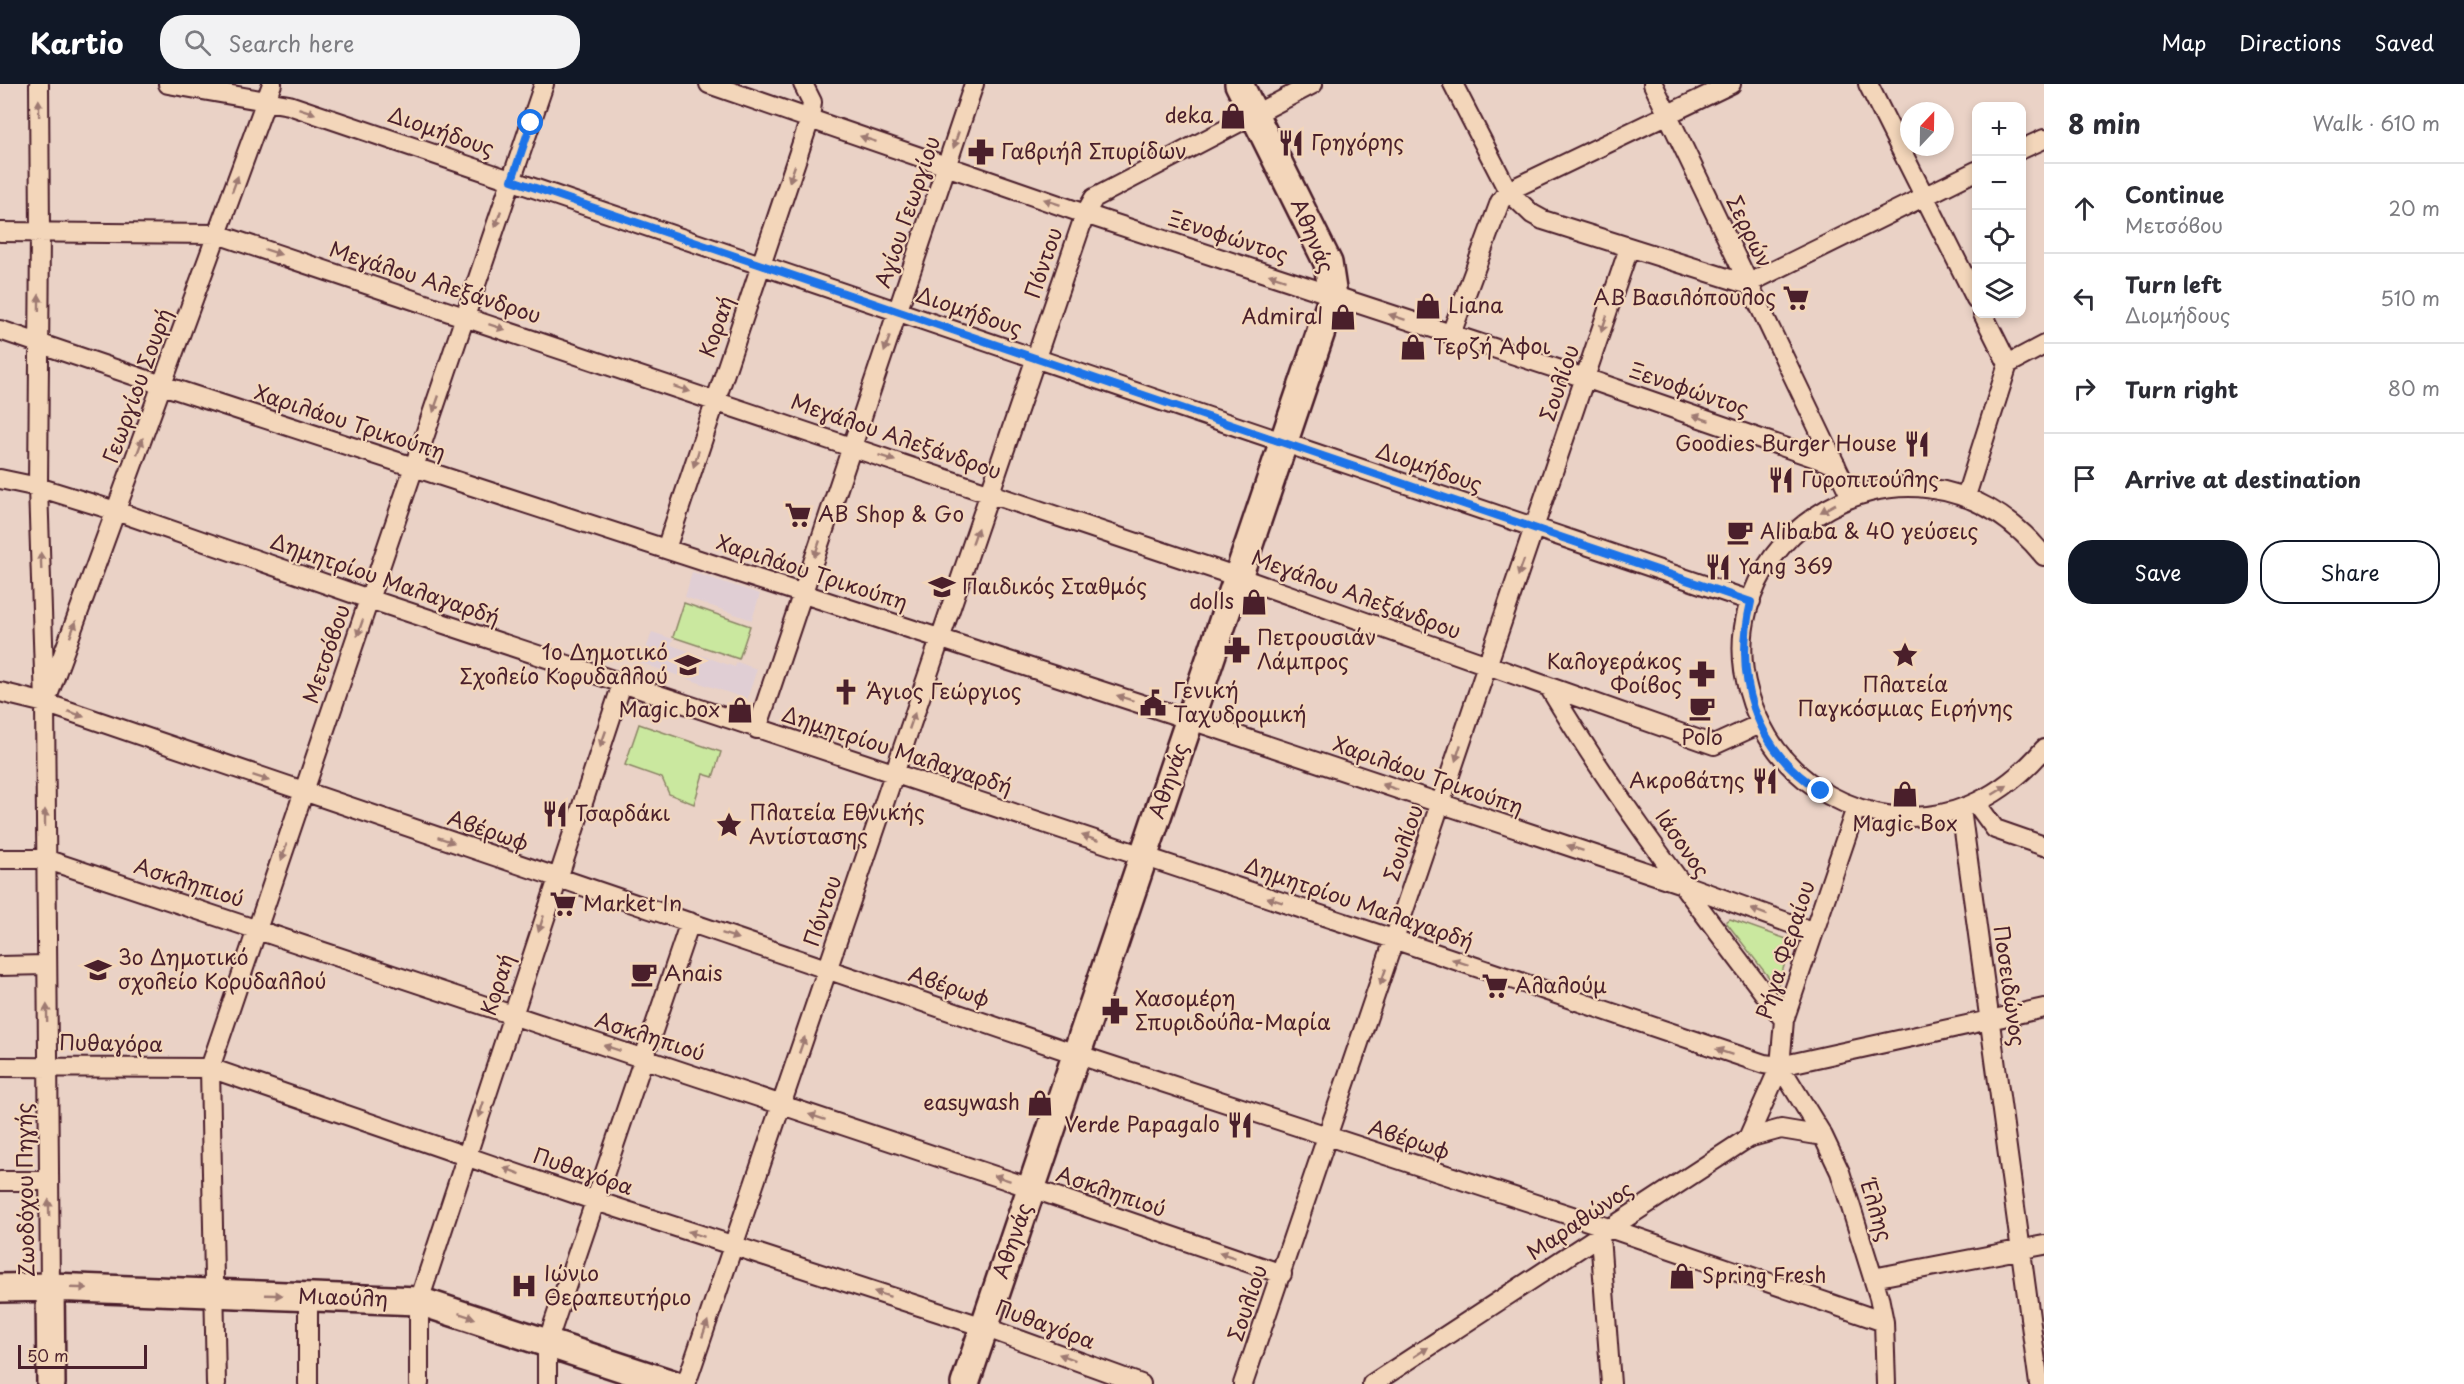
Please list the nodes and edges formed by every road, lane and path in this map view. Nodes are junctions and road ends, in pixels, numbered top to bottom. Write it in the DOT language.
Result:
graph roads {
  1 [pos="39,84"];
  2 [pos="168,84"];
  3 [pos="544,84"];
  4 [pos="709,84"];
  5 [pos="803,84"];
  6 [pos="974,84"];
  7 [pos="1239,84"];
  8 [pos="1313,84"];
  9 [pos="1453,84"];
  10 [pos="1653,84"];
  11 [pos="1731,84"];
  12 [pos="1868,84"];
  13 [pos="269,92"];
  14 [pos="1255,113"];
  15 [pos="1668,115"];
  16 [pos="810,119"];
  17 [pos="2044,139"];
  18 [pos="2026,148"];
  19 [pos="947,166"];
  20 [pos="1972,173"];
  21 [pos="512,180"];
  22 [pos="1508,191"];
  23 [pos="1926,195"];
  24 [pos="1085,214"];
  25 [pos="0,232"];
  26 [pos="40,232"];
  27 [pos="217,234"];
  28 [pos="1629,249"];
  29 [pos="761,265"];
  30 [pos="1749,283"];
  31 [pos="1972,289"];
  32 [pos="1333,296"];
  33 [pos="898,311"];
  34 [pos="465,317"];
  35 [pos="1985,318"];
  36 [pos="0,330"];
  37 [pos="1451,334"];
  38 [pos="38,342"];
  39 [pos="2044,345"];
  40 [pos="1035,358"];
  41 [pos="2008,364"];
  42 [pos="1585,378"];
  43 [pos="162,385"];
  44 [pos="716,400"];
  45 [pos="1283,442"];
  46 [pos="852,447"];
  47 [pos="1836,465"];
  48 [pos="414,467"];
  49 [pos="0,479"];
  50 [pos="38,487"];
  51 [pos="990,493"];
  52 [pos="1966,496"];
  53 [pos="1851,497"];
  54 [pos="116,511"];
  55 [pos="1535,528"];
  56 [pos="666,549"];
  57 [pos="2044,556"];
  58 [pos="1238,577"];
  59 [pos="801,594"];
  60 [pos="369,599"];
  61 [pos="1751,602"];
  62 [pos="940,638"];
  63 [pos="1486,665"];
  64 [pos="622,684"];
  65 [pos="1550,689"];
  66 [pos="0,692"];
  67 [pos="45,704"];
  68 [pos="1190,719"];
  69 [pos="1760,724"];
  70 [pos="757,729"];
  71 [pos="2044,748"];
  72 [pos="894,774"];
  73 [pos="304,792"];
  74 [pos="1441,804"];
  75 [pos="1969,806"];
  76 [pos="1857,808"];
  77 [pos="2044,846"];
  78 [pos="1143,856"];
  79 [pos="45,859"];
  80 [pos="0,860"];
  81 [pos="557,877"];
  82 [pos="1682,884"];
  83 [pos="690,922"];
  84 [pos="257,930"];
  85 [pos="1814,933"];
  86 [pos="1396,940"];
  87 [pos="46,965"];
  88 [pos="0,966"];
  89 [pos="827,970"];
  90 [pos="2044,1008"];
  91 [pos="512,1015"];
  92 [pos="1784,1020"];
  93 [pos="1991,1020"];
  94 [pos="1076,1054"];
  95 [pos="644,1059"];
  96 [pos="47,1066"];
  97 [pos="1780,1066"];
  98 [pos="0,1067"];
  99 [pos="210,1068"];
  100 [pos="781,1105"];
  101 [pos="1823,1136"];
  102 [pos="1328,1138"];
  103 [pos="1748,1138"];
  104 [pos="466,1155"];
  105 [pos="0,1181"];
  106 [pos="49,1181"];
  107 [pos="1031,1188"];
  108 [pos="596,1201"];
  109 [pos="1604,1232"];
  110 [pos="733,1245"];
  111 [pos="2044,1245"];
  112 [pos="2021,1249"];
  113 [pos="1282,1274"];
  114 [pos="1873,1278"];
  115 [pos="0,1287"];
  116 [pos="50,1287"];
  117 [pos="215,1293"];
  118 [pos="308,1296"];
  119 [pos="419,1301"];
  120 [pos="1884,1322"];
  121 [pos="984,1327"];
  122 [pos="547,1343"];
  123 [pos="51,1384"];
  124 [pos="216,1384"];
  125 [pos="308,1384"];
  126 [pos="419,1384"];
  127 [pos="547,1384"];
  128 [pos="672,1384"];
  129 [pos="686,1384"];
  130 [pos="965,1384"];
  131 [pos="1141,1384"];
  132 [pos="1243,1384"];
  133 [pos="1372,1384"];
  134 [pos="1611,1384"];
  135 [pos="1886,1384"];
  136 [pos="2039,1384"];
  26 -- 1 [label="street, Ζωοδόχου Πηγής, one-way"];
  2 -- 13 [label="street, Διομήδους"];
  3 -- 21 [label="street, Μετσόβου"];
  4 -- 16 [label="street, Ξενοφώντος"];
  5 -- 16 [label="street"];
  6 -- 19 [label="street, Αγίου Γεωργίου, one-way"];
  7 -- 14 [label="main road, Αθηνάς"];
  8 -- 14 [label="street"];
  9 -- 22 [label="street"];
  10 -- 15 [label="street, Σερρών"];
  11 -- 15 [label="street"];
  12 -- 23 [label="street"];
  13 -- 21 [label="street, Διομήδους, one-way"];
  27 -- 13 [label="street, Γεωργίου Σουρή, one-way"];
  14 -- 24 [label="street"];
  14 -- 32 [label="main road, Αθηνάς"];
  15 -- 22 [label="street"];
  15 -- 30 [label="street, Σερρών"];
  19 -- 16 [label="street, Ξενοφώντος, one-way"];
  16 -- 29 [label="street, Κοραή, one-way"];
  17 -- 18 [label="street"];
  24 -- 19 [label="street, Ξενοφώντος, one-way"];
  19 -- 33 [label="street, Αγίου Γεωργίου"];
  20 -- 23 [label="street"];
  21 -- 29 [label="street, Διομήδους"];
  21 -- 34 [label="street, Μετσόβου, one-way"];
  22 -- 28 [label="street"];
  22 -- 37 [label="street"];
  23 -- 30 [label="street"];
  23 -- 31 [label="street"];
  32 -- 24 [label="street, Ξενοφώντος, one-way"];
  24 -- 40 [label="street, Πόντου"];
  25 -- 26 [label="street, Μεγάλου Αλεξάνδρου"];
  26 -- 27 [label="street, Μεγάλου Αλεξάνδρου"];
  38 -- 26 [label="street, Ζωοδόχου Πηγής, one-way"];
  27 -- 34 [label="street, Μεγάλου Αλεξάνδρου, one-way"];
  27 -- 43 [label="street, Γεωργίου Σουρή"];
  28 -- 30 [label="street"];
  28 -- 42 [label="street, Σουλίου, one-way"];
  29 -- 33 [label="street, Διομήδους"];
  29 -- 44 [label="street, Κοραή"];
  30 -- 47 [label="street, Σερρών"];
  37 -- 32 [label="street, Ξενοφώντος, one-way"];
  32 -- 45 [label="main road, Αθηνάς"];
  33 -- 40 [label="street, Διομήδους"];
  33 -- 46 [label="street, Αγίου Γεωργίου, one-way"];
  34 -- 44 [label="street, Μεγάλου Αλεξάνδρου, one-way"];
  34 -- 48 [label="street, Μετσόβου, one-way"];
  35 -- 41 [label="street"];
  36 -- 38 [label="street, Χαριλάου Τρικούπη"];
  37 -- 42 [label="street, Ξενοφώντος"];
  38 -- 43 [label="street, Χαριλάου Τρικούπη"];
  38 -- 50 [label="street, Ζωοδόχου Πηγής"];
  39 -- 41 [label="street"];
  40 -- 45 [label="street, Διομήδους"];
  40 -- 51 [label="street, Πόντου"];
  41 -- 52 [label="street"];
  47 -- 42 [label="street, Ξενοφώντος, one-way"];
  42 -- 55 [label="street, Σουλίου"];
  43 -- 48 [label="street, Χαριλάου Τρικούπη"];
  54 -- 43 [label="street, Γεωργίου Σουρή, one-way"];
  44 -- 46 [label="street, Μεγάλου Αλεξάνδρου"];
  44 -- 56 [label="street, Κοραή, one-way"];
  45 -- 55 [label="street, Διομήδους"];
  45 -- 58 [label="main road, Αθηνάς"];
  46 -- 51 [label="street, Μεγάλου Αλεξάνδρου, one-way"];
  46 -- 59 [label="street, Αγίου Γεωργίου, one-way"];
  47 -- 53 [label="street, Σερρών"];
  48 -- 56 [label="street, Χαριλάου Τρικούπη"];
  48 -- 60 [label="street, Μετσόβου"];
  49 -- 50 [label="street, Δημητρίου Μαλαγαρδή"];
  50 -- 54 [label="street, Δημητρίου Μαλαγαρδή"];
  67 -- 50 [label="street, Ζωοδόχου Πηγής, one-way"];
  51 -- 58 [label="street, Μεγάλου Αλεξάνδρου"];
  62 -- 51 [label="street, Πόντου, one-way"];
  52 -- 53 [label="street"];
  52 -- 57 [label="street"];
  53 -- 61 [label="street, one-way"];
  54 -- 60 [label="street, Δημητρίου Μαλαγαρδή"];
  67 -- 54 [label="street, Γεωργίου Σουρή, one-way"];
  55 -- 61 [label="street, Διομήδους"];
  55 -- 63 [label="street, Σουλίου, one-way"];
  56 -- 59 [label="street, Χαριλάου Τρικούπη"];
  58 -- 63 [label="street, Μεγάλου Αλεξάνδρου"];
  58 -- 68 [label="main road, Αθηνάς"];
  59 -- 62 [label="street, Χαριλάου Τρικούπη"];
  59 -- 70 [label="street, Αγίου Γεωργίου"];
  60 -- 64 [label="street, Δημητρίου Μαλαγαρδή"];
  60 -- 73 [label="street, Μετσόβου, one-way"];
  61 -- 69 [label="street"];
  68 -- 62 [label="street, Χαριλάου Τρικούπη, one-way"];
  72 -- 62 [label="street, Πόντου, one-way"];
  63 -- 65 [label="street, Μεγάλου Αλεξάνδρου"];
  63 -- 74 [label="street, Σουλίου, one-way"];
  64 -- 70 [label="street, Δημητρίου Μαλαγαρδή"];
  64 -- 81 [label="street, Κοραή, one-way"];
  65 -- 69 [label="street, Μεγάλου Αλεξάνδρου"];
  65 -- 82 [label="street, Ιάσονος"];
  66 -- 67 [label="street, Αβέρωφ"];
  67 -- 73 [label="street, Αβέρωφ, one-way"];
  79 -- 67 [label="street, Ζωοδόχου Πηγής, one-way"];
  74 -- 68 [label="street, Χαριλάου Τρικούπη, one-way"];
  68 -- 78 [label="main road, Αθηνάς"];
  69 -- 76 [label="street"];
  70 -- 72 [label="street, Δημητρίου Μαλαγαρδή"];
  75 -- 71 [label="street, one-way"];
  78 -- 72 [label="street, Δημητρίου Μαλαγαρδή, one-way"];
  72 -- 89 [label="street, Πόντου"];
  73 -- 81 [label="street, Αβέρωφ, one-way"];
  73 -- 84 [label="street, Μετσόβου, one-way"];
  82 -- 74 [label="street, Χαριλάου Τρικούπη, one-way"];
  74 -- 86 [label="street, Σουλίου"];
  75 -- 76 [label="street"];
  75 -- 77 [label="street"];
  75 -- 93 [label="street, Ποσειδώνος"];
  76 -- 85 [label="street, Ρήγα Φεραίου"];
  86 -- 78 [label="street, Δημητρίου Μαλαγαρδή, one-way"];
  78 -- 94 [label="main road, Αθηνάς"];
  79 -- 80 [label="street, Ασκληπιού"];
  79 -- 84 [label="street, Ασκληπιού"];
  79 -- 87 [label="street, Ζωοδόχου Πηγής"];
  81 -- 83 [label="street, Αβέρωφ"];
  81 -- 91 [label="street, Κοραή, one-way"];
  85 -- 82 [label="street, Χαριλάου Τρικούπη, one-way"];
  82 -- 92 [label="street, Ιάσονος"];
  83 -- 89 [label="street, Αβέρωφ, one-way"];
  83 -- 95 [label="street"];
  84 -- 91 [label="street, Ασκληπιού"];
  84 -- 99 [label="street, Μετσόβου"];
  85 -- 92 [label="street, Ρήγα Φεραίου"];
  97 -- 86 [label="street, Δημητρίου Μαλαγαρδή, one-way"];
  86 -- 102 [label="street, Σουλίου, one-way"];
  87 -- 88 [label="street"];
  96 -- 87 [label="street, Ζωοδόχου Πηγής, one-way"];
  89 -- 94 [label="street, Αβέρωφ"];
  100 -- 89 [label="street, Πόντου, one-way"];
  90 -- 93 [label="street"];
  95 -- 91 [label="street, Ασκληπιού, one-way"];
  91 -- 104 [label="street, Κοραή, one-way"];
  92 -- 97 [label="street, Ρήγα Φεραίου"];
  93 -- 97 [label="street"];
  93 -- 112 [label="street, Ποσειδώνος"];
  94 -- 102 [label="street, Αβέρωφ"];
  94 -- 107 [label="main road, Αθηνάς"];
  95 -- 100 [label="street, Ασκληπιού"];
  95 -- 108 [label="street"];
  96 -- 98 [label="street, Πυθαγόρα"];
  96 -- 99 [label="street, Πυθαγόρα"];
  96 -- 106 [label="street, Ζωοδόχου Πηγής"];
  97 -- 101 [label="street, Έλλης"];
  97 -- 103 [label="street, Ρήγα Φεραίου"];
  99 -- 104 [label="street, Πυθαγόρα"];
  99 -- 117 [label="street"];
  107 -- 100 [label="street, Ασκληπιού, one-way"];
  100 -- 110 [label="street, Πόντου"];
  101 -- 103 [label="street, Μαραθώνος"];
  101 -- 114 [label="street, Έλλης"];
  102 -- 109 [label="street, Αβέρωφ"];
  102 -- 113 [label="street, Σουλίου"];
  103 -- 109 [label="street, Μαραθώνος"];
  108 -- 104 [label="street, Πυθαγόρα, one-way"];
  104 -- 119 [label="street, Κοραή"];
  105 -- 106 [label="street"];
  116 -- 106 [label="street, Ζωοδόχου Πηγής, one-way"];
  113 -- 107 [label="street, Ασκληπιού, one-way"];
  107 -- 121 [label="main road, Αθηνάς"];
  110 -- 108 [label="street, Πυθαγόρα, one-way"];
  108 -- 122 [label="street"];
  109 -- 120 [label="street, Αβέρωφ"];
  133 -- 109 [label="street, Μαραθώνος, one-way"];
  109 -- 134 [label="street"];
  121 -- 110 [label="street, Πυθαγόρα, one-way"];
  129 -- 110 [label="street, Πόντου, one-way"];
  111 -- 112 [label="street"];
  112 -- 114 [label="street"];
  112 -- 136 [label="street, Ποσειδώνος"];
  113 -- 132 [label="street, Σουλίου"];
  114 -- 120 [label="street, Έλλης"];
  115 -- 116 [label="main road, Μιαούλη"];
  116 -- 117 [label="main road, Μιαούλη, one-way"];
  116 -- 123 [label="main road"];
  117 -- 118 [label="main road, Μιαούλη, one-way"];
  117 -- 124 [label="street"];
  118 -- 119 [label="main road, Μιαούλη"];
  118 -- 125 [label="street"];
  119 -- 122 [label="main road, Μιαούλη, one-way"];
  119 -- 126 [label="street, Κοραή"];
  120 -- 135 [label="street, Έλλης"];
  121 -- 130 [label="main road, Αθηνάς"];
  131 -- 121 [label="street, Πυθαγόρα, one-way"];
  122 -- 127 [label="street"];
  122 -- 128 [label="main road, Μιαούλη"];
}
